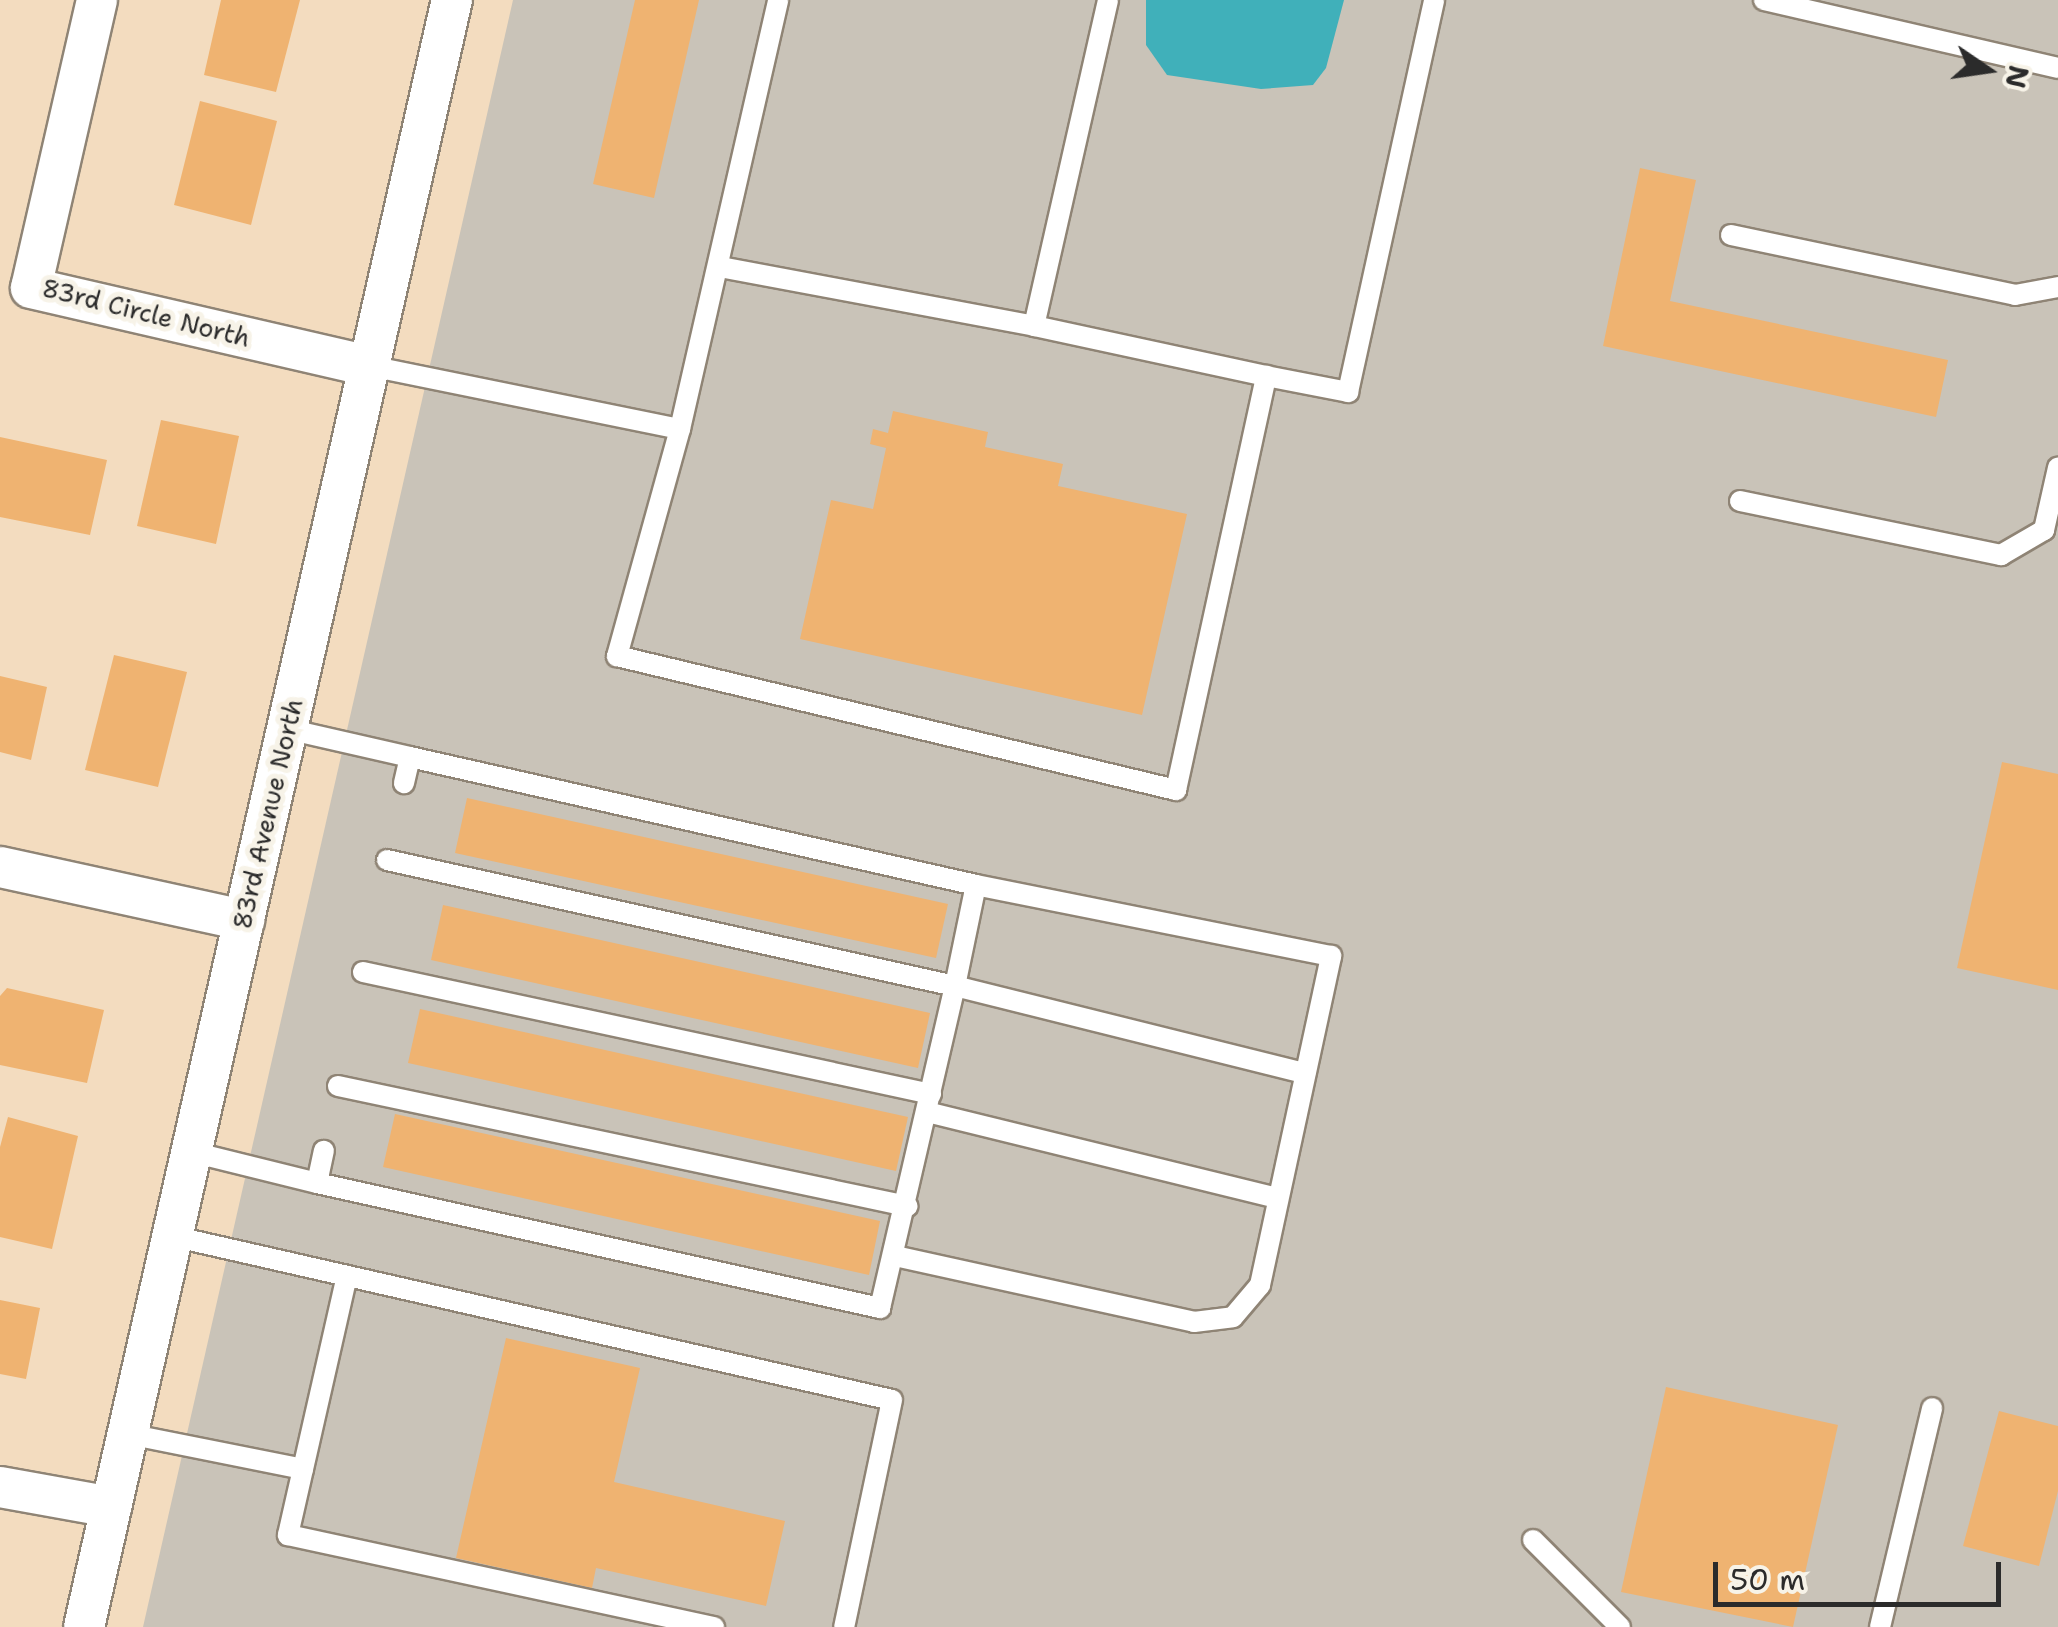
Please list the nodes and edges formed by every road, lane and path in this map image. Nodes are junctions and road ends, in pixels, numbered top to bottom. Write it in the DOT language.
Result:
graph roads {
  1 [pos="97,0"];
  2 [pos="452,0"];
  3 [pos="778,0"];
  4 [pos="1108,0"];
  5 [pos="1434,0"];
  6 [pos="1764,0"];
  7 [pos="2058,68"];
  8 [pos="1732,235"];
  9 [pos="720,267"];
  10 [pos="2058,287"];
  11 [pos="1034,326"];
  12 [pos="370,366"];
  13 [pos="1266,376"];
  14 [pos="680,429"];
  15 [pos="2058,468"];
  16 [pos="1740,501"];
  17 [pos="287,729"];
  18 [pos="410,756"];
  19 [pos="404,783"];
  20 [pos="387,860"];
  21 [pos="0,866"];
  22 [pos="976,885"];
  23 [pos="244,920"];
  24 [pos="363,972"];
  25 [pos="955,986"];
  26 [pos="1305,1074"];
  27 [pos="338,1086"];
  28 [pos="929,1103"];
  29 [pos="324,1150"];
  30 [pos="192,1152"];
  31 [pos="316,1183"];
  32 [pos="1278,1198"];
  33 [pos="907,1206"];
  34 [pos="172,1236"];
  35 [pos="895,1256"];
  36 [pos="347,1276"];
  37 [pos="1932,1408"];
  38 [pos="128,1434"];
  39 [pos="304,1469"];
  40 [pos="0,1487"];
  41 [pos="111,1507"];
  42 [pos="1533,1540"];
  43 [pos="84,1627"];
  44 [pos="714,1627"];
  45 [pos="844,1627"];
  46 [pos="1620,1627"];
  47 [pos="1880,1627"];
  1 -- 12 [label="street, 83rd Circle North"];
  2 -- 12 [label="street, 83rd Avenue North"];
  3 -- 9 [label="lane"];
  4 -- 11 [label="lane"];
  5 -- 13 [label="lane"];
  6 -- 7 [label="lane"];
  8 -- 10 [label="lane"];
  9 -- 11 [label="lane"];
  9 -- 14 [label="lane"];
  11 -- 13 [label="lane"];
  12 -- 14 [label="lane"];
  12 -- 17 [label="street, 83rd Avenue North"];
  13 -- 14 [label="lane"];
  15 -- 16 [label="lane"];
  17 -- 18 [label="lane"];
  17 -- 23 [label="street, 83rd Avenue North"];
  18 -- 19 [label="lane"];
  18 -- 22 [label="lane"];
  20 -- 25 [label="lane"];
  21 -- 23 [label="street"];
  22 -- 25 [label="lane"];
  22 -- 26 [label="lane"];
  23 -- 30 [label="street, 83rd Avenue North"];
  24 -- 28 [label="lane"];
  25 -- 26 [label="lane"];
  25 -- 28 [label="lane"];
  26 -- 32 [label="lane"];
  27 -- 33 [label="lane"];
  28 -- 32 [label="lane"];
  28 -- 33 [label="lane"];
  29 -- 31 [label="lane"];
  30 -- 31 [label="lane"];
  30 -- 34 [label="street, 83rd Avenue North"];
  31 -- 35 [label="lane"];
  32 -- 35 [label="lane"];
  33 -- 35 [label="lane"];
  34 -- 36 [label="lane"];
  34 -- 38 [label="street, 83rd Avenue North"];
  36 -- 39 [label="lane"];
  36 -- 45 [label="lane"];
  37 -- 47 [label="lane"];
  38 -- 39 [label="lane"];
  38 -- 41 [label="street, 83rd Avenue North"];
  39 -- 44 [label="lane"];
  40 -- 41 [label="street"];
  41 -- 43 [label="street, 83rd Avenue North"];
  42 -- 46 [label="lane"];
}
